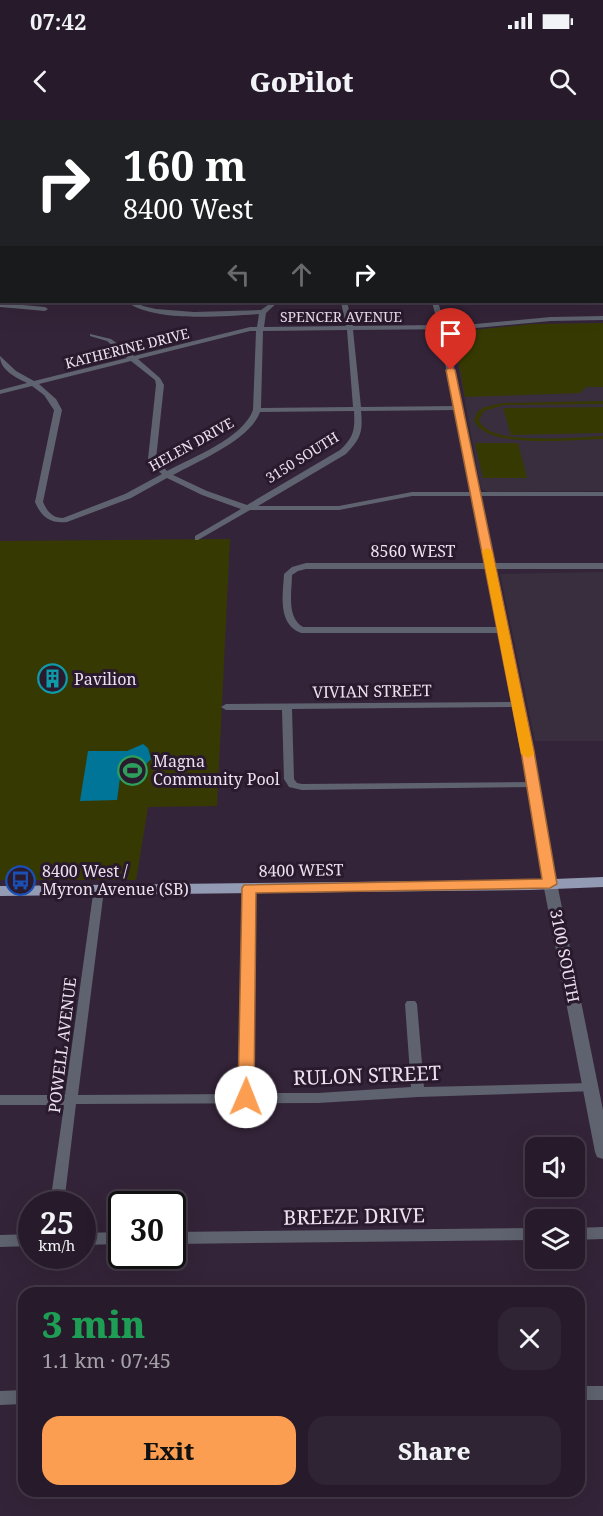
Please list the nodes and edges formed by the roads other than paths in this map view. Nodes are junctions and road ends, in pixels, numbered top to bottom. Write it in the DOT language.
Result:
graph roads {
  1 [pos="133,303"];
  2 [pos="198,303"];
  3 [pos="274,303"];
  4 [pos="344,303"];
  5 [pos="435,303"];
  6 [pos="0,305"];
  7 [pos="45,309"];
  8 [pos="263,312"];
  9 [pos="198,313"];
  10 [pos="603,318"];
  11 [pos="442,327"];
  12 [pos="260,328"];
  13 [pos="350,328"];
  14 [pos="92,335"];
  15 [pos="0,358"];
  16 [pos="133,358"];
  17 [pos="34,383"];
  18 [pos="0,392"];
  19 [pos="459,408"];
  20 [pos="357,409"];
  21 [pos="257,410"];
  22 [pos="165,474"];
  23 [pos="603,494"];
  24 [pos="476,495"];
  25 [pos="249,508"];
  26 [pos="198,538"];
  27 [pos="490,566"];
  28 [pos="603,566"];
  29 [pos="503,630"];
  30 [pos="518,705"];
  31 [pos="287,707"];
  32 [pos="225,708"];
  33 [pos="534,784"];
  34 [pos="603,882"];
  35 [pos="550,884"];
  36 [pos="249,888"];
  37 [pos="98,890"];
  38 [pos="0,891"];
  39 [pos="411,1004"];
  40 [pos="591,1088"];
  41 [pos="418,1092"];
  42 [pos="246,1097"];
  43 [pos="0,1100"];
  44 [pos="71,1100"];
  45 [pos="603,1152"];
  46 [pos="59,1191"];
  47 [pos="603,1233"];
  48 [pos="525,1234"];
  49 [pos="585,1234"];
  50 [pos="186,1238"];
  51 [pos="18,1240"];
  52 [pos="0,1241"];
  53 [pos="603,1393"];
  54 [pos="585,1394"];
  55 [pos="0,1398"];
  56 [pos="18,1398"];
  1 -- 9 [label="street"];
  2 -- 9 [label="street"];
  3 -- 8 [label="street"];
  4 -- 13 [label="street, 3150 SOUTH"];
  5 -- 11 [label="street, 3100 SOUTH"];
  6 -- 7 [label="street"];
  8 -- 9 [label="street"];
  8 -- 12 [label="street"];
  10 -- 11 [label="street, SPENCER AVENUE"];
  11 -- 13 [label="street, SPENCER AVENUE"];
  11 -- 19 [label="street, 3100 SOUTH"];
  12 -- 13 [label="street, SPENCER AVENUE"];
  12 -- 16 [label="street, KATHERINE DRIVE"];
  12 -- 21 [label="street"];
  13 -- 20 [label="street, 3150 SOUTH"];
  14 -- 16 [label="street"];
  15 -- 17 [label="street"];
  16 -- 17 [label="street, KATHERINE DRIVE"];
  16 -- 22 [label="street"];
  17 -- 18 [label="street, KATHERINE DRIVE"];
  17 -- 22 [label="street, HELEN DRIVE"];
  19 -- 20 [label="street"];
  19 -- 24 [label="street, 3100 SOUTH"];
  20 -- 21 [label="street"];
  20 -- 25 [label="street, 3150 SOUTH"];
  21 -- 22 [label="street, HELEN DRIVE"];
  22 -- 25 [label="street"];
  23 -- 24 [label="street"];
  24 -- 25 [label="street"];
  24 -- 27 [label="street, 3100 SOUTH"];
  25 -- 26 [label="street, 3150 SOUTH"];
  27 -- 28 [label="street, 8560 WEST"];
  27 -- 29 [label="street, 3100 SOUTH"];
  27 -- 29 [label="street, 8560 WEST"];
  29 -- 30 [label="street, 3100 SOUTH"];
  30 -- 31 [label="street, VIVIAN STREET"];
  30 -- 33 [label="street, 3100 SOUTH"];
  31 -- 32 [label="street, VIVIAN STREET"];
  31 -- 33 [label="street"];
  33 -- 35 [label="street, 3100 SOUTH"];
  34 -- 35 [label="main road, 8400 WEST"];
  35 -- 36 [label="main road, 8400 WEST"];
  35 -- 40 [label="street, 3100 SOUTH"];
  36 -- 37 [label="main road, 8400 WEST"];
  36 -- 42 [label="street"];
  37 -- 38 [label="main road, 8400 WEST"];
  37 -- 44 [label="street, POWELL AVENUE"];
  39 -- 41 [label="street"];
  40 -- 41 [label="street, RULON STREET"];
  40 -- 45 [label="street, 3100 SOUTH"];
  41 -- 42 [label="street, RULON STREET"];
  42 -- 44 [label="street, RULON STREET"];
  43 -- 44 [label="street, RULON STREET"];
  44 -- 46 [label="street, POWELL AVENUE"];
  47 -- 49 [label="street"];
  48 -- 50 [label="street, BREEZE DRIVE"];
  51 -- 52 [label="street"];
  53 -- 54 [label="street"];
  55 -- 56 [label="street"];
}
